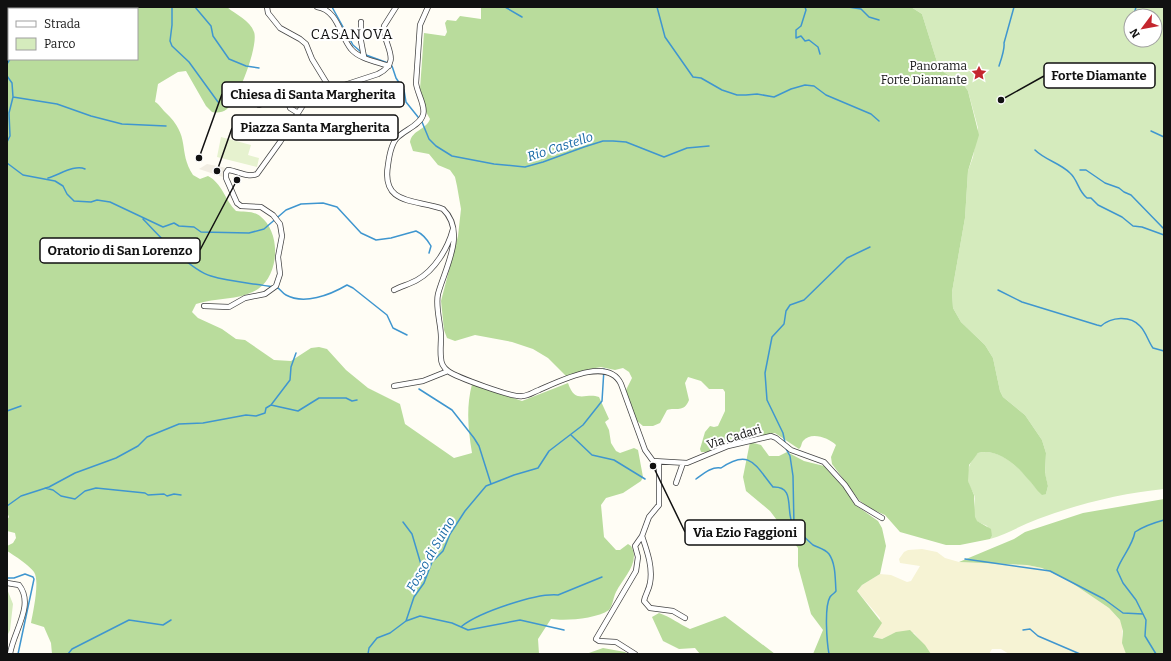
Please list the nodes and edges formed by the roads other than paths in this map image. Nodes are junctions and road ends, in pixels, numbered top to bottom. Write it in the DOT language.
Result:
graph roads {
  1 [pos="267,7"];
  2 [pos="317,7"];
  3 [pos="396,7"];
  4 [pos="428,7"];
  5 [pos="361,22"];
  6 [pos="364,57"];
  7 [pos="389,66"];
  8 [pos="331,90"];
  9 [pos="259,105"];
  10 [pos="298,113"];
  11 [pos="454,225"];
  12 [pos="394,290"];
  13 [pos="204,306"];
  14 [pos="448,371"];
  15 [pos="394,386"];
  16 [pos="659,462"];
  17 [pos="683,463"];
  18 [pos="676,483"];
  19 [pos="882,518"];
  20 [pos="642,536"];
  21 [pos="7,583"];
  22 [pos="685,618"];
  23 [pos="10,654"];
  24 [pos="635,654"];
  1 -- 8 [label="street"];
  2 -- 6 [label="street"];
  3 -- 7 [label="street"];
  4 -- 11 [label="street"];
  5 -- 6 [label="street"];
  6 -- 7 [label="street"];
  7 -- 8 [label="street"];
  8 -- 10 [label="street"];
  9 -- 10 [label="street"];
  10 -- 13 [label="street"];
  11 -- 12 [label="street"];
  11 -- 14 [label="street"];
  14 -- 15 [label="street"];
  14 -- 16 [label="street"];
  16 -- 17 [label="street, Via Cadari"];
  16 -- 20 [label="street"];
  17 -- 18 [label="street"];
  17 -- 19 [label="street, Via Cadari"];
  20 -- 22 [label="street"];
  20 -- 24 [label="street"];
  21 -- 23 [label="street"];
}
